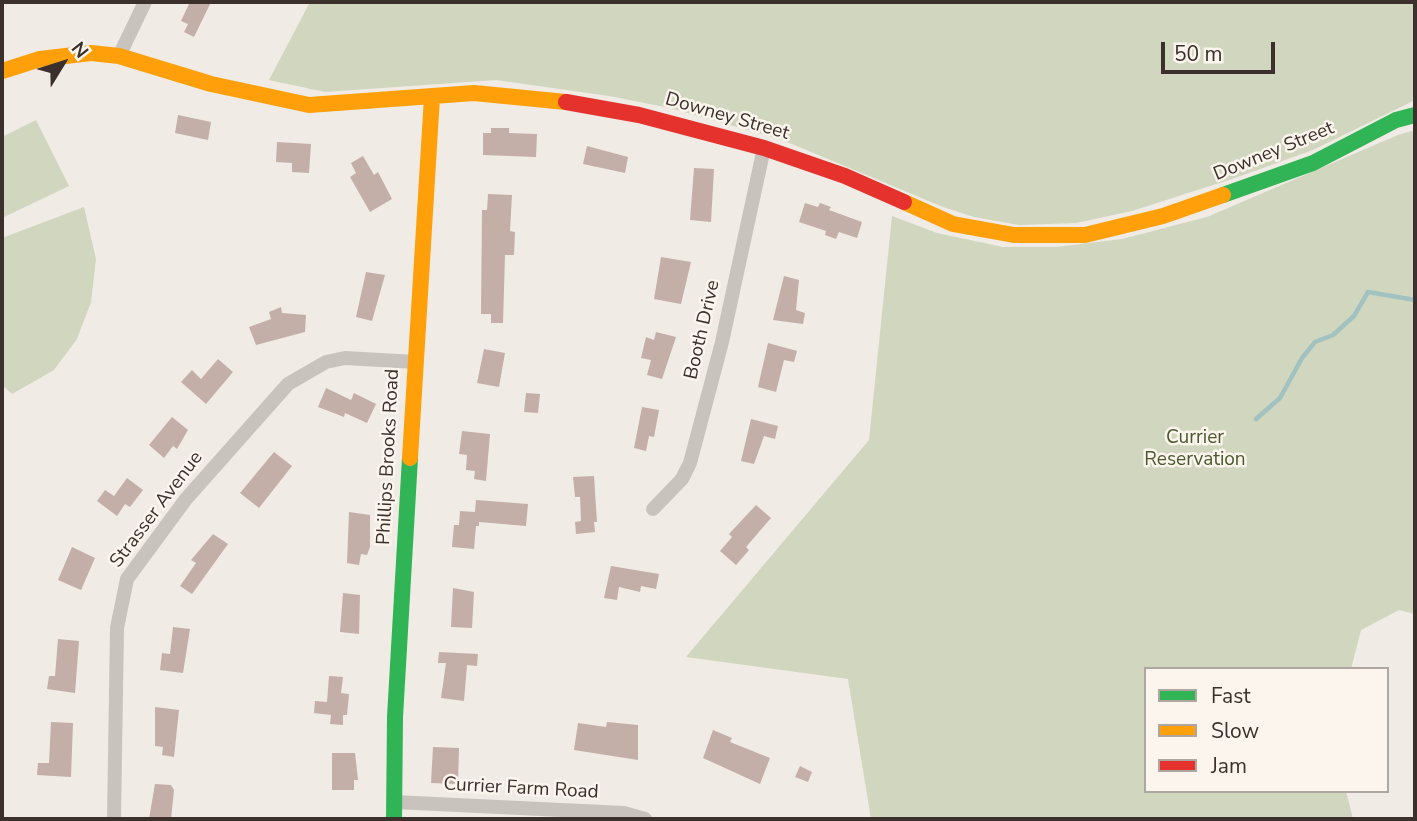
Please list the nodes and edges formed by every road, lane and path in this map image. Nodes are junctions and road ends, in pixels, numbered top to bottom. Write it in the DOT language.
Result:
graph roads {
  1 [pos="145,2"];
  2 [pos="119,56"];
  3 [pos="2,71"];
  4 [pos="432,97"];
  5 [pos="1415,115"];
  6 [pos="764,148"];
  7 [pos="416,362"];
  8 [pos="653,509"];
  9 [pos="394,802"];
  10 [pos="114,819"];
  11 [pos="394,819"];
  12 [pos="645,819"];
  1 -- 2 [label="street"];
  2 -- 3 [label="street, Downey Street"];
  2 -- 4 [label="street, Downey Street"];
  4 -- 6 [label="street, Downey Street"];
  4 -- 7 [label="street, Phillips Brooks Road"];
  5 -- 6 [label="street, Downey Street"];
  6 -- 8 [label="street, Booth Drive"];
  7 -- 9 [label="street, Phillips Brooks Road"];
  7 -- 10 [label="street, Strasser Avenue"];
  9 -- 11 [label="street, Phillips Brooks Road"];
  9 -- 12 [label="street, Currier Farm Road"];
}
